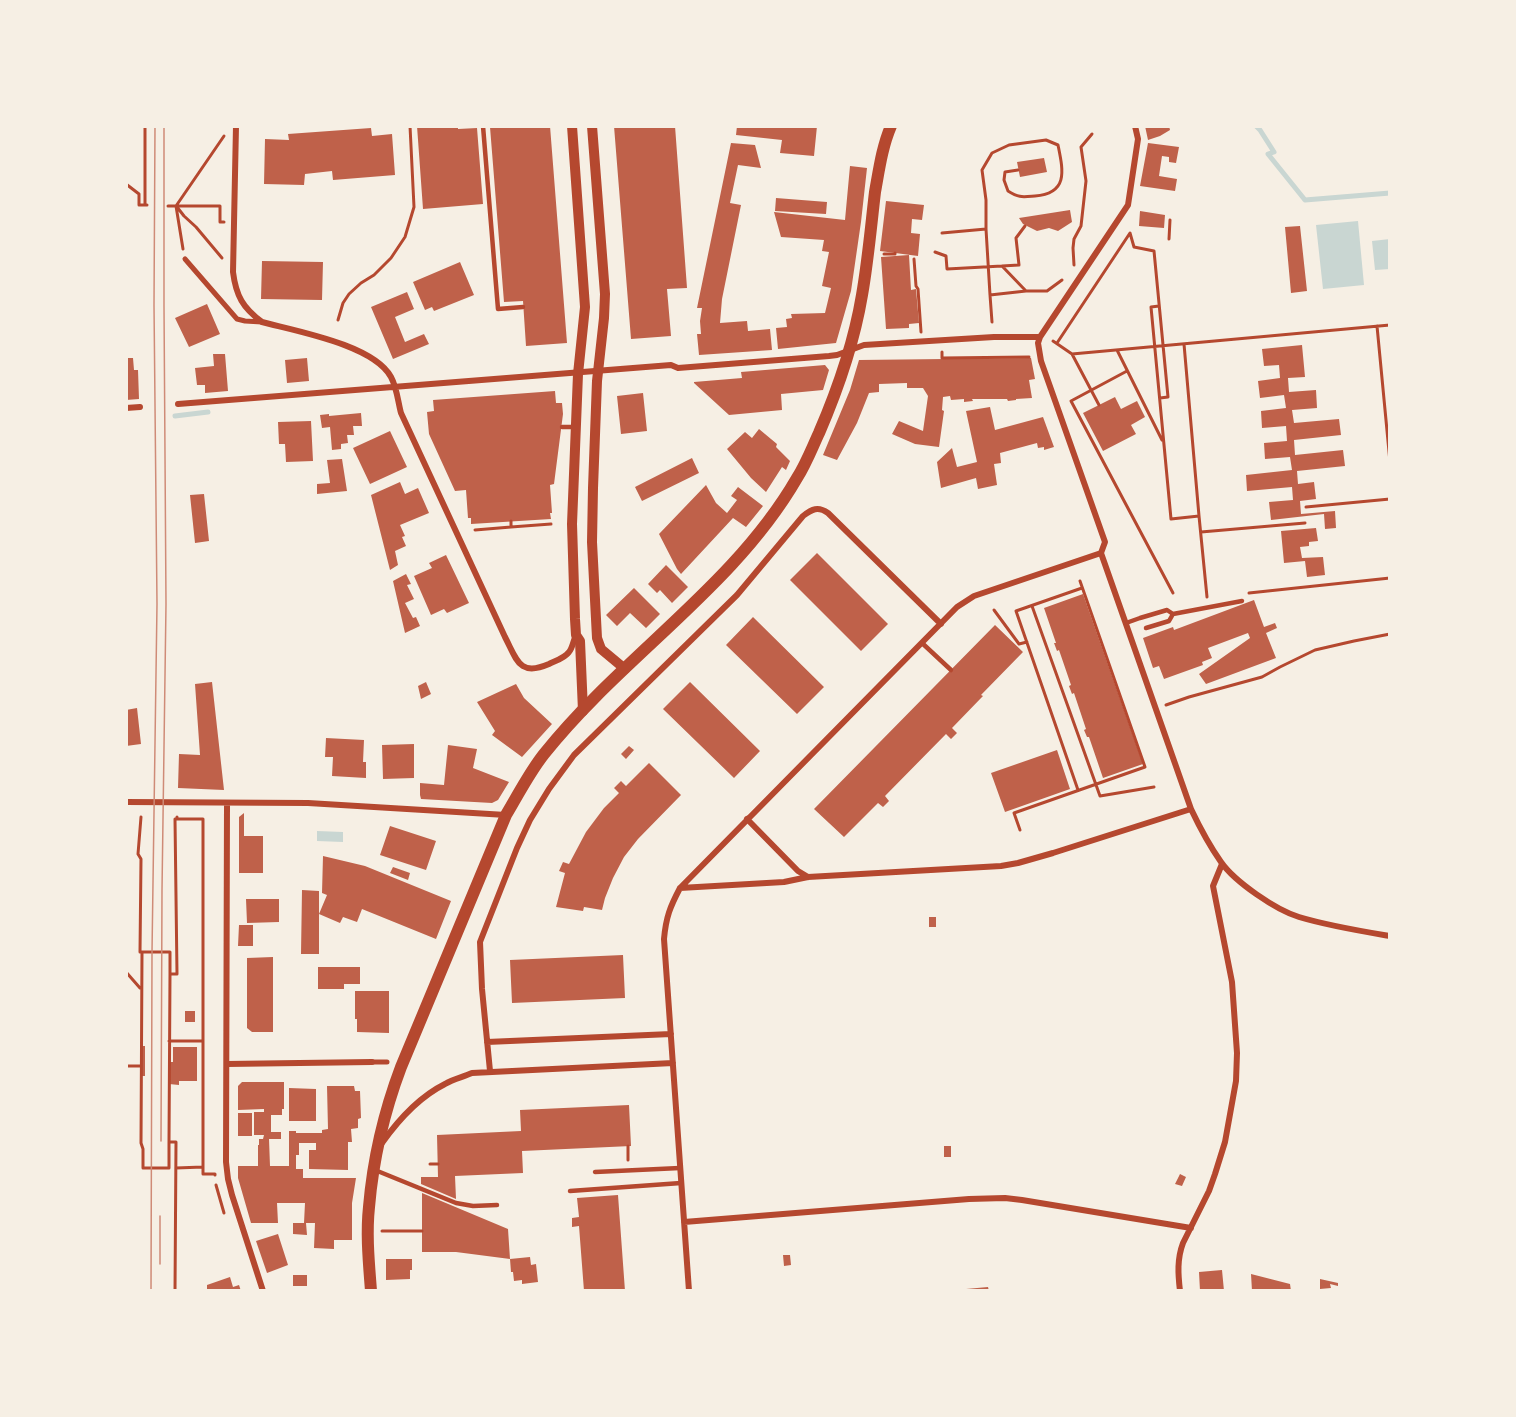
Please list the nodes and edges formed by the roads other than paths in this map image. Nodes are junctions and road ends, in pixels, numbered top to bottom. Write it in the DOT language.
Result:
graph roads {
  1 [pos="236,126"];
  2 [pos="483,126"];
  3 [pos="572,126"];
  4 [pos="592,126"];
  5 [pos="891,126"];
  6 [pos="1135,126"];
  7 [pos="185,259"];
  8 [pos="523,307"];
  9 [pos="262,322"];
  10 [pos="1040,337"];
  11 [pos="850,350"];
  12 [pos="598,371"];
  13 [pos="578,374"];
  14 [pos="395,388"];
  15 [pos="178,405"];
  16 [pos="140,407"];
  17 [pos="126,408"];
  18 [pos="562,427"];
  19 [pos="576,427"];
  20 [pos="1101,553"];
  21 [pos="1242,601"];
  22 [pos="1173,614"];
  23 [pos="1126,623"];
  24 [pos="941,624"];
  25 [pos="1146,628"];
  26 [pos="576,635"];
  27 [pos="922,643"];
  28 [pos="625,669"];
  29 [pos="951,670"];
  30 [pos="583,711"];
  31 [pos="126,802"];
  32 [pos="227,803"];
  33 [pos="1191,809"];
  34 [pos="506,815"];
  35 [pos="747,819"];
  36 [pos="1222,864"];
  37 [pos="808,876"];
  38 [pos="680,888"];
  39 [pos="1390,936"];
  40 [pos="671,1034"];
  41 [pos="487,1042"];
  42 [pos="372,1062"];
  43 [pos="387,1062"];
  44 [pos="673,1063"];
  45 [pos="227,1064"];
  46 [pos="490,1071"];
  47 [pos="377,1150"];
  48 [pos="680,1168"];
  49 [pos="374,1169"];
  50 [pos="595,1172"];
  51 [pos="681,1184"];
  52 [pos="570,1191"];
  53 [pos="497,1204"];
  54 [pos="684,1222"];
  55 [pos="1191,1228"];
  56 [pos="263,1291"];
  57 [pos="371,1291"];
  58 [pos="689,1291"];
  59 [pos="1180,1291"];
  1 -- 9 [label="street"];
  2 -- 8 [label="lane"];
  3 -- 13 [label="street"];
  4 -- 12 [label="street"];
  5 -- 11 [label="main road"];
  6 -- 10 [label="street"];
  7 -- 9 [label="street"];
  9 -- 14 [label="street"];
  10 -- 11 [label="street"];
  10 -- 20 [label="street"];
  11 -- 12 [label="street"];
  11 -- 28 [label="main road"];
  12 -- 13 [label="street"];
  12 -- 28 [label="street"];
  13 -- 14 [label="street"];
  13 -- 19 [label="street"];
  14 -- 15 [label="street"];
  14 -- 26 [label="street"];
  16 -- 17 [label="street"];
  18 -- 19 [label="lane"];
  19 -- 26 [label="street"];
  20 -- 23 [label="street"];
  20 -- 24 [label="street"];
  21 -- 22 [label="lane"];
  22 -- 23 [label="lane"];
  22 -- 25 [label="lane"];
  23 -- 33 [label="street"];
  24 -- 27 [label="street"];
  24 -- 41 [label="street"];
  26 -- 30 [label="street"];
  27 -- 29 [label="lane"];
  27 -- 35 [label="street"];
  28 -- 30 [label="main road"];
  30 -- 34 [label="main road"];
  31 -- 32 [label="street"];
  32 -- 34 [label="street"];
  32 -- 45 [label="street"];
  33 -- 36 [label="street"];
  33 -- 37 [label="street"];
  34 -- 47 [label="main road"];
  35 -- 37 [label="street"];
  35 -- 38 [label="street"];
  36 -- 39 [label="street"];
  36 -- 55 [label="street"];
  37 -- 38 [label="street"];
  38 -- 40 [label="street"];
  40 -- 41 [label="street"];
  40 -- 44 [label="street"];
  41 -- 46 [label="street"];
  42 -- 43 [label="street"];
  42 -- 45 [label="street"];
  44 -- 46 [label="street"];
  44 -- 48 [label="street"];
  45 -- 56 [label="street"];
  46 -- 47 [label="street"];
  47 -- 49 [label="main road"];
  48 -- 50 [label="lane"];
  48 -- 51 [label="street"];
  49 -- 53 [label="lane"];
  49 -- 57 [label="main road"];
  51 -- 52 [label="lane"];
  51 -- 54 [label="street"];
  54 -- 55 [label="street"];
  54 -- 58 [label="street"];
  55 -- 59 [label="street"];
}
